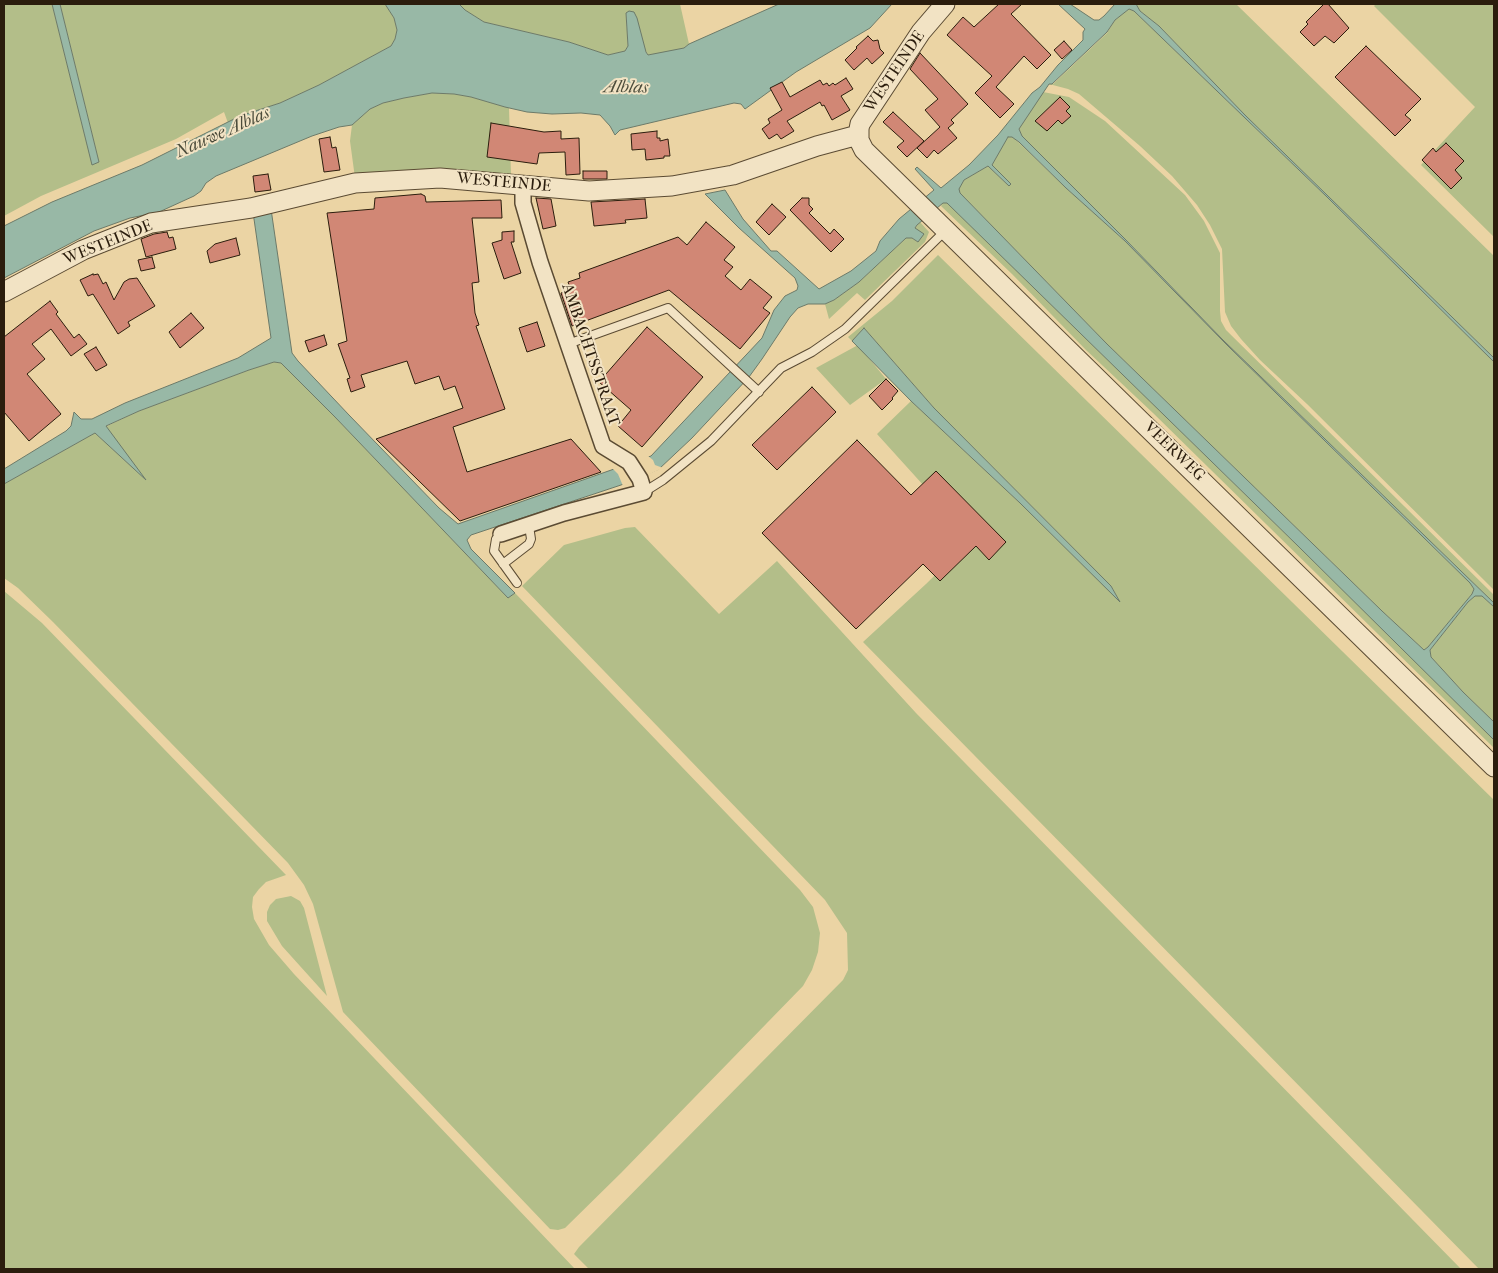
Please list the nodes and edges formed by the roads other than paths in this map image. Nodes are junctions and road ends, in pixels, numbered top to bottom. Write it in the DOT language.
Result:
graph roads {
  1 [pos="945,4"];
  2 [pos="858,135"];
  3 [pos="523,184"];
  4 [pos="941,224"];
  5 [pos="4,292"];
  6 [pos="568,344"];
  7 [pos="759,392"];
  8 [pos="642,486"];
  9 [pos="529,526"];
  10 [pos="501,534"];
  11 [pos="503,564"];
  12 [pos="517,583"];
  13 [pos="1494,767"];
  1 -- 2 [label="street, WESTEINDE"];
  2 -- 3 [label="street, WESTEINDE"];
  2 -- 4 [label="street, VEERWEG"];
  3 -- 5 [label="street, WESTEINDE"];
  3 -- 6 [label="street, AMBACHTSSTRAAT"];
  4 -- 7 [label="lane"];
  4 -- 13 [label="street, VEERWEG"];
  6 -- 7 [label="lane"];
  6 -- 8 [label="street, AMBACHTSSTRAAT"];
  7 -- 8 [label="lane"];
  8 -- 9 [label="street"];
  9 -- 10 [label="street"];
  9 -- 11 [label="lane"];
  10 -- 11 [label="lane"];
  11 -- 12 [label="lane"];
}
